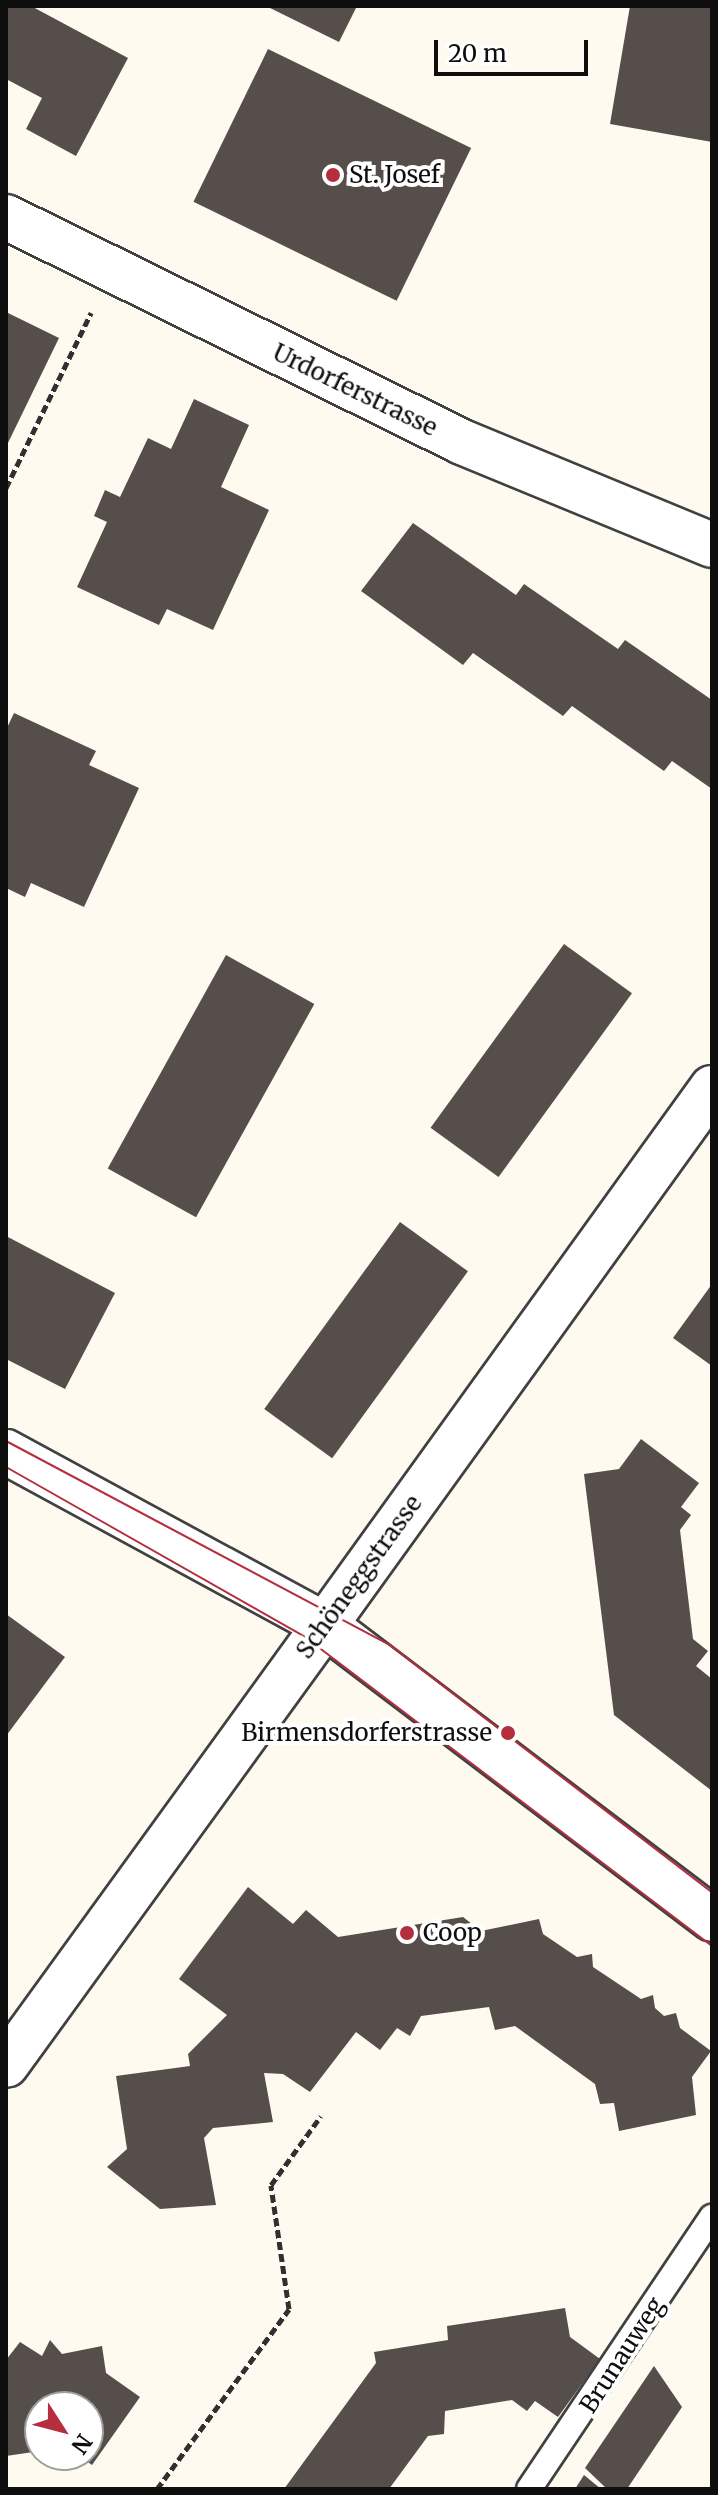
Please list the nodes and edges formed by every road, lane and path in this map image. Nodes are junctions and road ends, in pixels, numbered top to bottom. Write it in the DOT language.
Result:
graph roads {
  1 [pos="6,217"];
  2 [pos="111,271"];
  3 [pos="6,488"];
  4 [pos="712,545"];
  5 [pos="712,1088"];
  6 [pos="6,1452"];
  7 [pos="325,1625"];
  8 [pos="712,1919"];
  9 [pos="6,2065"];
  10 [pos="321,2116"];
  11 [pos="712,2217"];
  12 [pos="157,2489"];
  13 [pos="529,2489"];
  1 -- 2 [label="street, Urdorferstrasse"];
  2 -- 3 [label="path"];
  2 -- 4 [label="street, Urdorferstrasse"];
  5 -- 7 [label="street, Schöneggstrasse"];
  6 -- 7 [label="street"];
  7 -- 8 [label="street"];
  7 -- 9 [label="street, Schöneggstrasse"];
  10 -- 12 [label="path"];
  11 -- 13 [label="lane, Brunauweg"];
}
